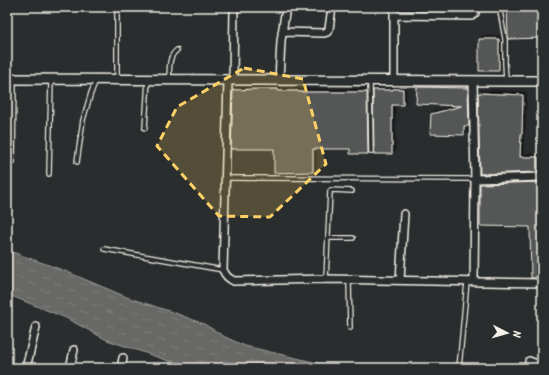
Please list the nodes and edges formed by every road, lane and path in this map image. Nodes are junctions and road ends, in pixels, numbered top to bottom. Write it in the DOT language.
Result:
graph roads {
  1 [pos="117,7"];
  2 [pos="234,7"];
  3 [pos="286,7"];
  4 [pos="332,7"];
  5 [pos="475,7"];
  6 [pos="394,11"];
  7 [pos="500,11"];
  8 [pos="282,32"];
  9 [pos="177,50"];
  10 [pos="11,80"];
  11 [pos="51,80"];
  12 [pos="96,80"];
  13 [pos="117,80"];
  14 [pos="148,80"];
  15 [pos="169,80"];
  16 [pos="230,80"];
  17 [pos="279,80"];
  18 [pos="370,81"];
  19 [pos="394,81"];
  20 [pos="474,81"];
  21 [pos="506,81"];
  22 [pos="542,81"];
  23 [pos="542,125"];
  24 [pos="145,128"];
  25 [pos="541,146"];
  26 [pos="371,152"];
  27 [pos="13,162"];
  28 [pos="77,162"];
  29 [pos="49,174"];
  30 [pos="542,177"];
  31 [pos="226,178"];
  32 [pos="475,179"];
  33 [pos="352,191"];
  34 [pos="404,214"];
  35 [pos="328,238"];
  36 [pos="353,238"];
  37 [pos="104,249"];
  38 [pos="223,270"];
  39 [pos="326,279"];
  40 [pos="349,280"];
  41 [pos="400,280"];
  42 [pos="470,282"];
  43 [pos="542,283"];
  44 [pos="36,327"];
  45 [pos="350,328"];
  46 [pos="74,350"];
  47 [pos="123,358"];
  48 [pos="529,361"];
  49 [pos="542,366"];
  50 [pos="26,368"];
  51 [pos="70,368"];
  52 [pos="121,368"];
  53 [pos="459,368"];
  1 -- 13 [label="lane"];
  2 -- 16 [label="street"];
  3 -- 8 [label="street"];
  4 -- 8 [label="street"];
  5 -- 6 [label="street"];
  6 -- 19 [label="street"];
  7 -- 21 [label="lane"];
  8 -- 17 [label="street"];
  9 -- 15 [label="lane"];
  10 -- 11 [label="street"];
  10 -- 27 [label="lane"];
  11 -- 12 [label="street"];
  11 -- 29 [label="lane"];
  12 -- 13 [label="street"];
  12 -- 28 [label="lane"];
  13 -- 14 [label="street"];
  14 -- 15 [label="street"];
  14 -- 24 [label="lane"];
  15 -- 16 [label="street"];
  16 -- 17 [label="street"];
  16 -- 31 [label="street"];
  17 -- 18 [label="street"];
  18 -- 19 [label="street"];
  18 -- 26 [label="lane"];
  19 -- 20 [label="street"];
  20 -- 21 [label="street"];
  20 -- 32 [label="street"];
  21 -- 22 [label="street"];
  23 -- 25 [label="lane"];
  30 -- 32 [label="street"];
  31 -- 32 [label="lane"];
  31 -- 38 [label="street"];
  32 -- 42 [label="street"];
  33 -- 35 [label="lane"];
  34 -- 41 [label="street"];
  35 -- 36 [label="lane"];
  35 -- 39 [label="lane"];
  37 -- 38 [label="lane"];
  38 -- 39 [label="street"];
  39 -- 40 [label="street"];
  40 -- 41 [label="street"];
  40 -- 45 [label="lane"];
  41 -- 42 [label="street"];
  42 -- 43 [label="street"];
  42 -- 53 [label="lane"];
  44 -- 50 [label="street"];
  46 -- 51 [label="street"];
  47 -- 52 [label="street"];
  48 -- 49 [label="street"];
}
